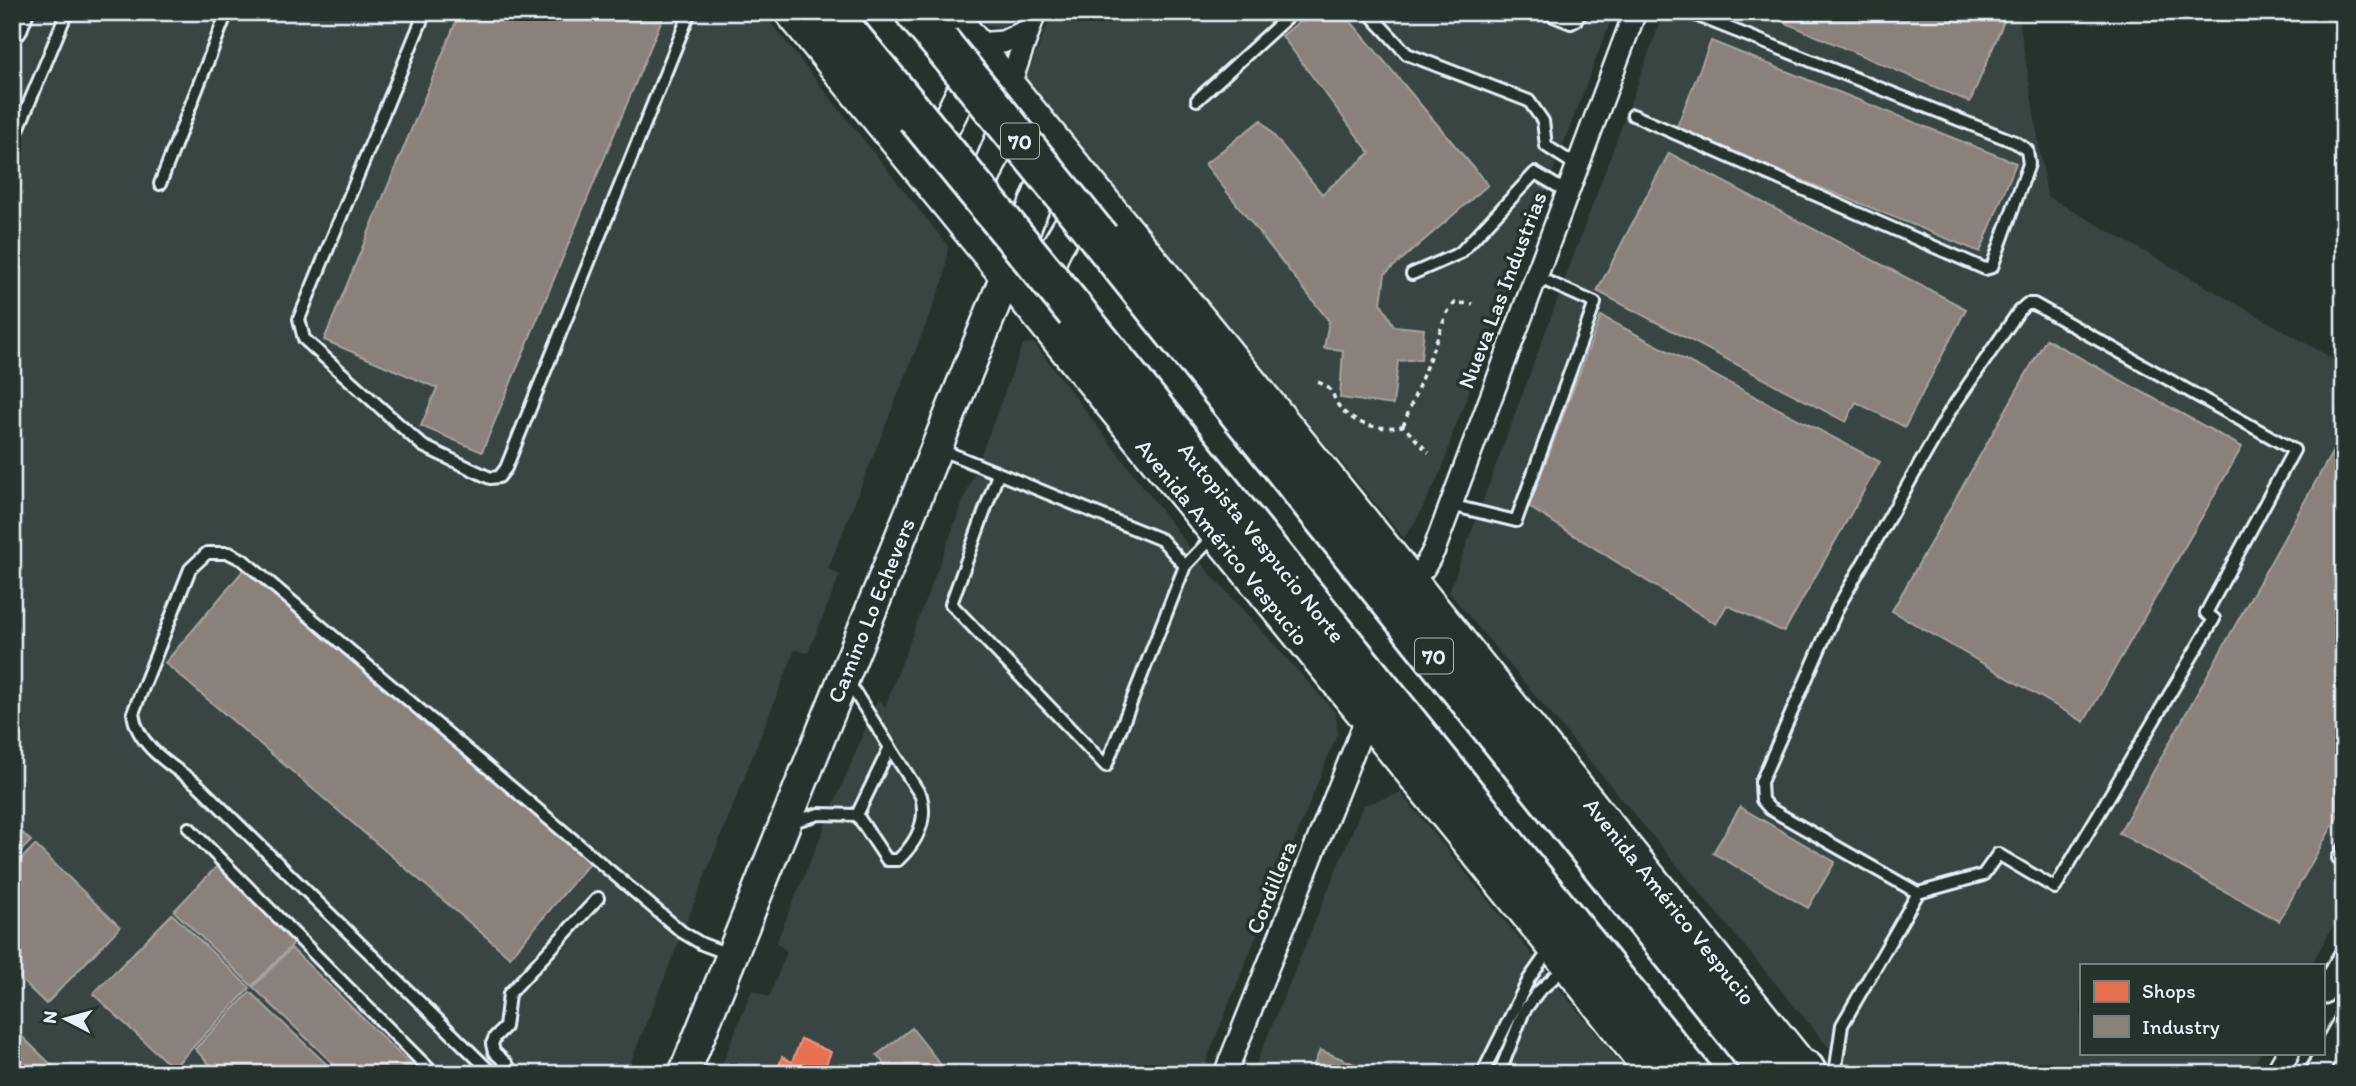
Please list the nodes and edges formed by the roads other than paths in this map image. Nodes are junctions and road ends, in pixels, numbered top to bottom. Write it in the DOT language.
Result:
graph roads {
  1 [pos="28,12"];
  2 [pos="67,12"];
  3 [pos="228,12"];
  4 [pos="425,12"];
  5 [pos="690,12"];
  6 [pos="790,12"];
  7 [pos="831,12"];
  8 [pos="915,12"];
  9 [pos="1293,12"];
  10 [pos="1368,12"];
  11 [pos="1544,12"];
  12 [pos="1582,12"];
  13 [pos="1635,12"];
  14 [pos="1688,12"];
  15 [pos="1032,21"];
  16 [pos="20,33"];
  17 [pos="955,33"];
  18 [pos="1014,92"];
  19 [pos="1197,100"];
  20 [pos="1633,115"];
  21 [pos="12,144"];
  22 [pos="1058,146"];
  23 [pos="1577,166"];
  24 [pos="921,172"];
  25 [pos="160,184"];
  26 [pos="1092,188"];
  27 [pos="1567,192"];
  28 [pos="965,225"];
  29 [pos="1412,274"];
  30 [pos="1535,276"];
  31 [pos="1006,278"];
  32 [pos="1036,315"];
  33 [pos="985,329"];
  34 [pos="936,448"];
  35 [pos="998,474"];
  36 [pos="1450,505"];
  37 [pos="1215,535"];
  38 [pos="1185,566"];
  39 [pos="1410,579"];
  40 [pos="844,675"];
  41 [pos="1366,719"];
  42 [pos="890,747"];
  43 [pos="857,815"];
  44 [pos="782,825"];
  45 [pos="189,828"];
  46 [pos="1918,894"];
  47 [pos="598,898"];
  48 [pos="731,955"];
  49 [pos="1559,956"];
  50 [pos="2344,957"];
  51 [pos="2331,992"];
  52 [pos="2344,1023"];
  53 [pos="2287,1054"];
  54 [pos="1805,1073"];
  55 [pos="434,1074"];
  56 [pos="494,1074"];
  57 [pos="513,1074"];
  58 [pos="684,1074"];
  59 [pos="1225,1074"];
  60 [pos="1482,1074"];
  61 [pos="1499,1074"];
  62 [pos="1652,1074"];
  63 [pos="1691,1074"];
  64 [pos="2276,1074"];
  65 [pos="2315,1074"];
  1 -- 16 [label="lane"];
  2 -- 21 [label="lane"];
  3 -- 25 [label="lane"];
  4 -- 5 [label="lane"];
  6 -- 24 [label="main road, Avenida Américo Vespucio"];
  7 -- 63 [label="highway, Autopista Vespucio Norte, bridge"];
  8 -- 17 [label="highway, 70"];
  9 -- 19 [label="lane"];
  10 -- 23 [label="lane"];
  11 -- 12 [label="lane"];
  13 -- 23 [label="street, Nueva Las Industrias"];
  14 -- 20 [label="lane"];
  15 -- 17 [label="street"];
  15 -- 18 [label="street"];
  17 -- 18 [label="main road, Avenida Américo Vespucio"];
  17 -- 24 [label="main road"];
  17 -- 54 [label="highway, 70, bridge"];
  18 -- 22 [label="main road, Avenida Américo Vespucio"];
  18 -- 28 [label="main road"];
  22 -- 26 [label="main road, Avenida Américo Vespucio"];
  22 -- 31 [label="main road, Camino Lo Echevers"];
  23 -- 27 [label="street, Nueva Las Industrias"];
  24 -- 28 [label="main road, Avenida Américo Vespucio"];
  26 -- 32 [label="main road"];
  26 -- 39 [label="main road, Avenida Américo Vespucio"];
  27 -- 29 [label="lane"];
  27 -- 30 [label="street, Nueva Las Industrias"];
  28 -- 31 [label="main road, Avenida Américo Vespucio"];
  30 -- 36 [label="street, Nueva Las Industrias"];
  30 -- 36 [label="lane"];
  31 -- 32 [label="main road, Avenida Américo Vespucio"];
  31 -- 33 [label="main road, Camino Lo Echevers"];
  32 -- 33 [label="main road"];
  32 -- 37 [label="main road, Avenida Américo Vespucio"];
  33 -- 34 [label="main road, Camino Lo Echevers"];
  34 -- 35 [label="lane"];
  34 -- 40 [label="main road, Camino Lo Echevers"];
  35 -- 38 [label="lane"];
  35 -- 38 [label="lane"];
  36 -- 39 [label="street, Nueva Las Industrias"];
  37 -- 38 [label="lane"];
  37 -- 41 [label="main road, Avenida Américo Vespucio"];
  39 -- 54 [label="main road, Avenida Américo Vespucio"];
  40 -- 42 [label="lane"];
  40 -- 44 [label="main road, Camino Lo Echevers"];
  41 -- 49 [label="main road, Avenida Américo Vespucio"];
  41 -- 59 [label="street, Cordillera"];
  42 -- 43 [label="lane"];
  42 -- 43 [label="lane"];
  43 -- 44 [label="lane"];
  44 -- 48 [label="main road, Camino Lo Echevers"];
  45 -- 55 [label="lane"];
  46 -- 46 [label="lane"];
  46 -- 54 [label="lane"];
  47 -- 57 [label="lane"];
  48 -- 56 [label="lane"];
  48 -- 58 [label="main road, Camino Lo Echevers"];
  49 -- 60 [label="lane"];
  49 -- 61 [label="lane"];
  49 -- 62 [label="main road, Avenida Américo Vespucio"];
  50 -- 51 [label="street"];
  52 -- 65 [label="street"];
  53 -- 64 [label="street"];
}
